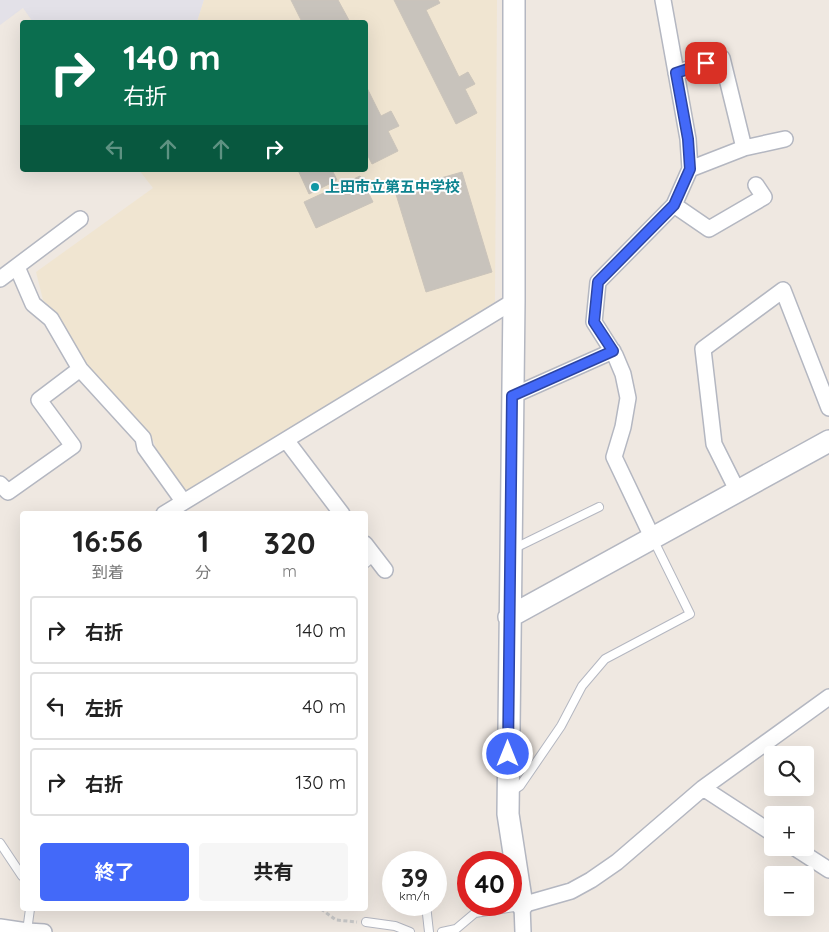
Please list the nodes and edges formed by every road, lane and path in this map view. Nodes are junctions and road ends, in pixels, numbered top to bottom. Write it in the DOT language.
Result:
graph roads {
  1 [pos="514,0"];
  2 [pos="663,0"];
  3 [pos="676,73"];
  4 [pos="785,139"];
  5 [pos="744,148"];
  6 [pos="690,169"];
  7 [pos="756,186"];
  8 [pos="674,205"];
  9 [pos="80,219"];
  10 [pos="17,267"];
  11 [pos="0,279"];
  12 [pos="514,301"];
  13 [pos="613,351"];
  14 [pos="80,369"];
  15 [pos="512,396"];
  16 [pos="829,408"];
  17 [pos="286,440"];
  18 [pos="829,441"];
  19 [pos="0,484"];
  20 [pos="738,492"];
  21 [pos="184,501"];
  22 [pos="599,507"];
  23 [pos="169,511"];
  24 [pos="340,511"];
  25 [pos="653,539"];
  26 [pos="510,550"];
  27 [pos="368,555"];
  28 [pos="384,570"];
  29 [pos="509,617"];
  30 [pos="829,697"];
  31 [pos="703,788"];
  32 [pos="508,794"];
  33 [pos="764,828"];
  34 [pos="0,843"];
  35 [pos="514,851"];
  36 [pos="807,856"];
  37 [pos="829,870"];
  38 [pos="20,873"];
  39 [pos="522,906"];
  40 [pos="30,911"];
  41 [pos="324,911"];
  42 [pos="427,916"];
  43 [pos="471,916"];
  44 [pos="366,922"];
  45 [pos="0,927"];
  46 [pos="27,931"];
  47 [pos="44,932"];
  48 [pos="410,932"];
  49 [pos="429,932"];
  50 [pos="442,932"];
  51 [pos="523,932"];
  1 -- 12 [label="street"];
  2 -- 3 [label="street"];
  3 -- 5 [label="street"];
  3 -- 6 [label="street"];
  4 -- 5 [label="street"];
  5 -- 6 [label="street"];
  6 -- 8 [label="street"];
  7 -- 8 [label="street"];
  8 -- 13 [label="street"];
  9 -- 10 [label="street"];
  10 -- 11 [label="street"];
  10 -- 14 [label="street"];
  12 -- 15 [label="street"];
  12 -- 17 [label="street"];
  13 -- 15 [label="street"];
  13 -- 25 [label="street"];
  14 -- 19 [label="street"];
  14 -- 21 [label="street"];
  15 -- 26 [label="street"];
  16 -- 20 [label="street"];
  17 -- 21 [label="street"];
  17 -- 24 [label="street"];
  18 -- 20 [label="street"];
  20 -- 25 [label="street"];
  21 -- 23 [label="street"];
  22 -- 26 [label="lane"];
  25 -- 29 [label="street"];
  25 -- 32 [label="lane"];
  26 -- 29 [label="street"];
  27 -- 28 [label="street"];
  29 -- 32 [label="street"];
  30 -- 31 [label="street"];
  31 -- 33 [label="street"];
  31 -- 39 [label="street"];
  32 -- 35 [label="street"];
  34 -- 38 [label="lane"];
  36 -- 37 [label="street"];
  39 -- 51 [label="street"];
  40 -- 46 [label="lane"];
  41 -- 44 [label="path"];
  42 -- 49 [label="lane"];
  43 -- 50 [label="lane"];
  44 -- 48 [label="lane"];
  45 -- 46 [label="street"];
  46 -- 47 [label="street"];
}
